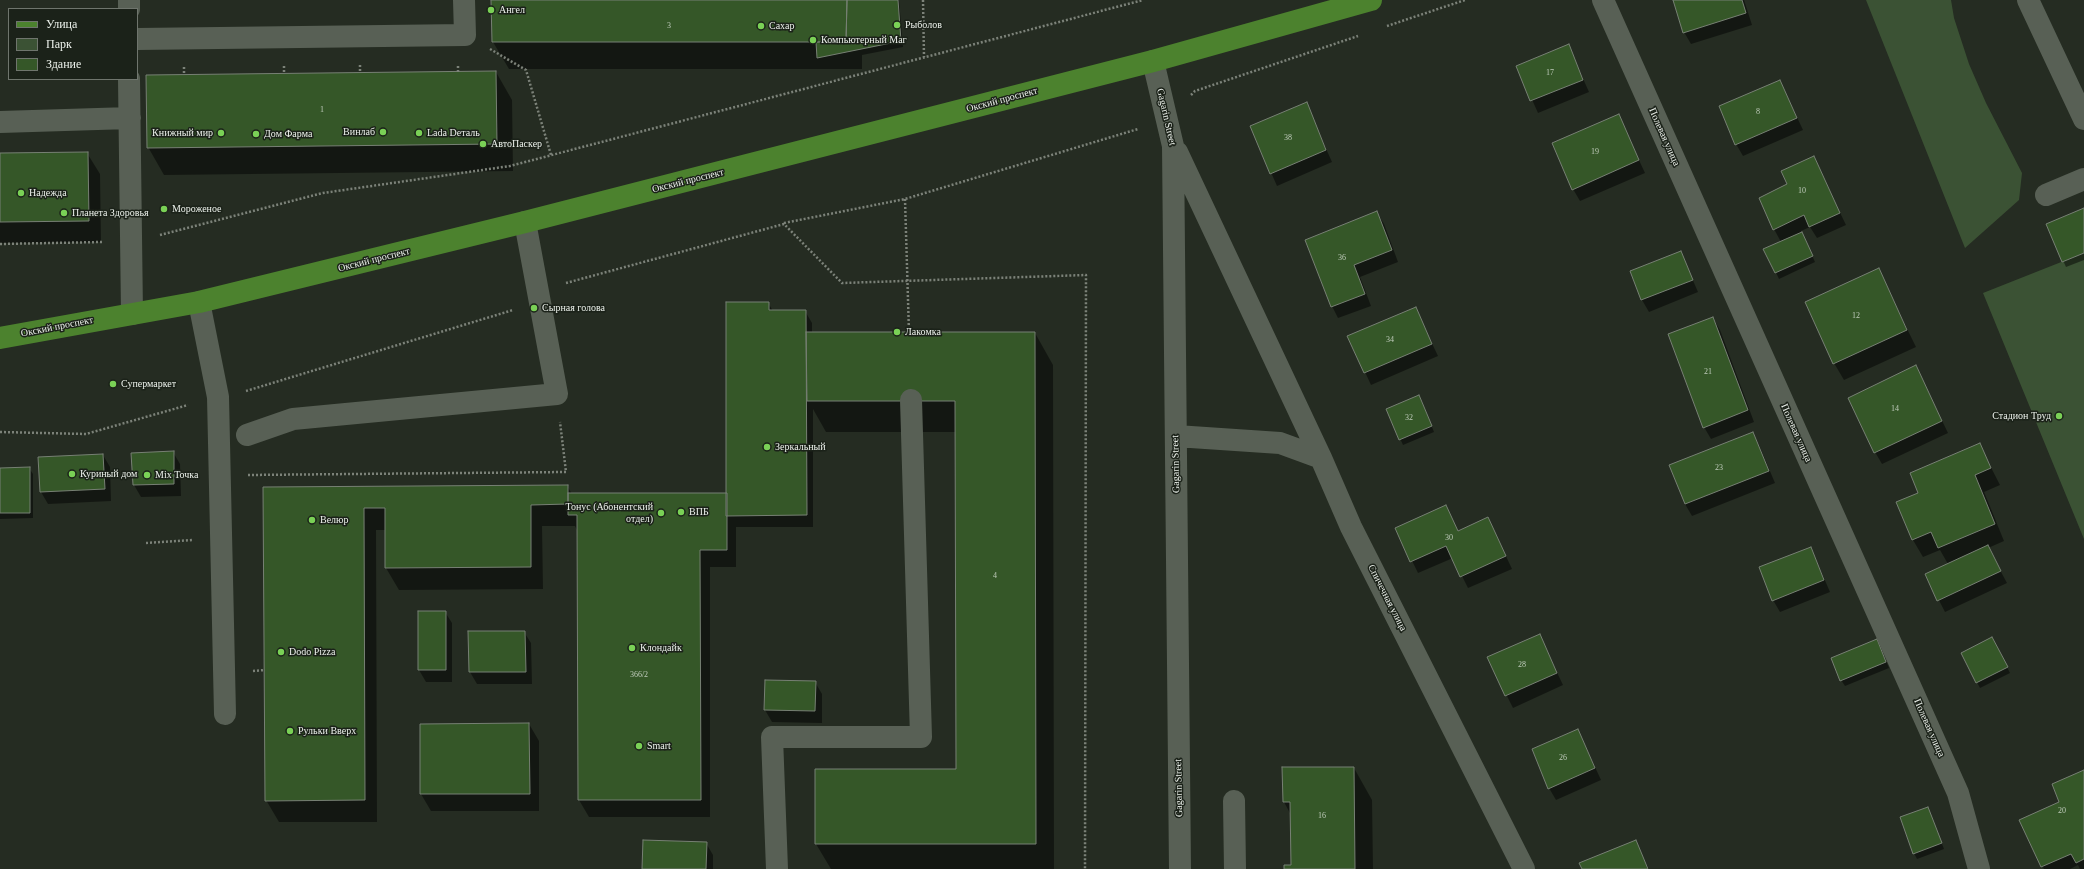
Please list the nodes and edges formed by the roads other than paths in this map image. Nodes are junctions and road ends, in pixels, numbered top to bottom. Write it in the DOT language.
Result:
graph roads {
  1 [pos="464,0"];
  2 [pos="1371,0"];
  3 [pos="1603,0"];
  4 [pos="2028,0"];
  5 [pos="138,39"];
  6 [pos="1153,61"];
  7 [pos="130,80"];
  8 [pos="130,118"];
  9 [pos="2084,119"];
  10 [pos="0,122"];
  11 [pos="1173,146"];
  12 [pos="2084,178"];
  13 [pos="2046,195"];
  14 [pos="525,222"];
  15 [pos="199,302"];
  16 [pos="132,314"];
  17 [pos="0,338"];
  18 [pos="911,400"];
  19 [pos="247,435"];
  20 [pos="1176,436"];
  21 [pos="1321,458"];
  22 [pos="225,714"];
  23 [pos="1234,801"];
  24 [pos="777,869"];
  25 [pos="1180,869"];
  26 [pos="1235,869"];
  27 [pos="1524,869"];
  28 [pos="1979,869"];
  1 -- 5 [label="street"];
  2 -- 6 [label="main road, Окский проспект"];
  3 -- 28 [label="street, Полевая улица"];
  4 -- 9 [label="street"];
  6 -- 11 [label="street, Gagarin Street"];
  6 -- 14 [label="main road, Окский проспект"];
  7 -- 8 [label="street"];
  8 -- 10 [label="street"];
  8 -- 16 [label="street"];
  11 -- 20 [label="street, Gagarin Street"];
  11 -- 21 [label="street, Спичечная улица"];
  12 -- 13 [label="street"];
  14 -- 15 [label="main road, Окский проспект"];
  14 -- 19 [label="street"];
  15 -- 16 [label="main road, Окский проспект"];
  15 -- 22 [label="street"];
  16 -- 17 [label="main road, Окский проспект"];
  18 -- 24 [label="street"];
  20 -- 21 [label="street"];
  20 -- 25 [label="street, Gagarin Street"];
  21 -- 27 [label="street, Спичечная улица"];
  23 -- 26 [label="street"];
}
